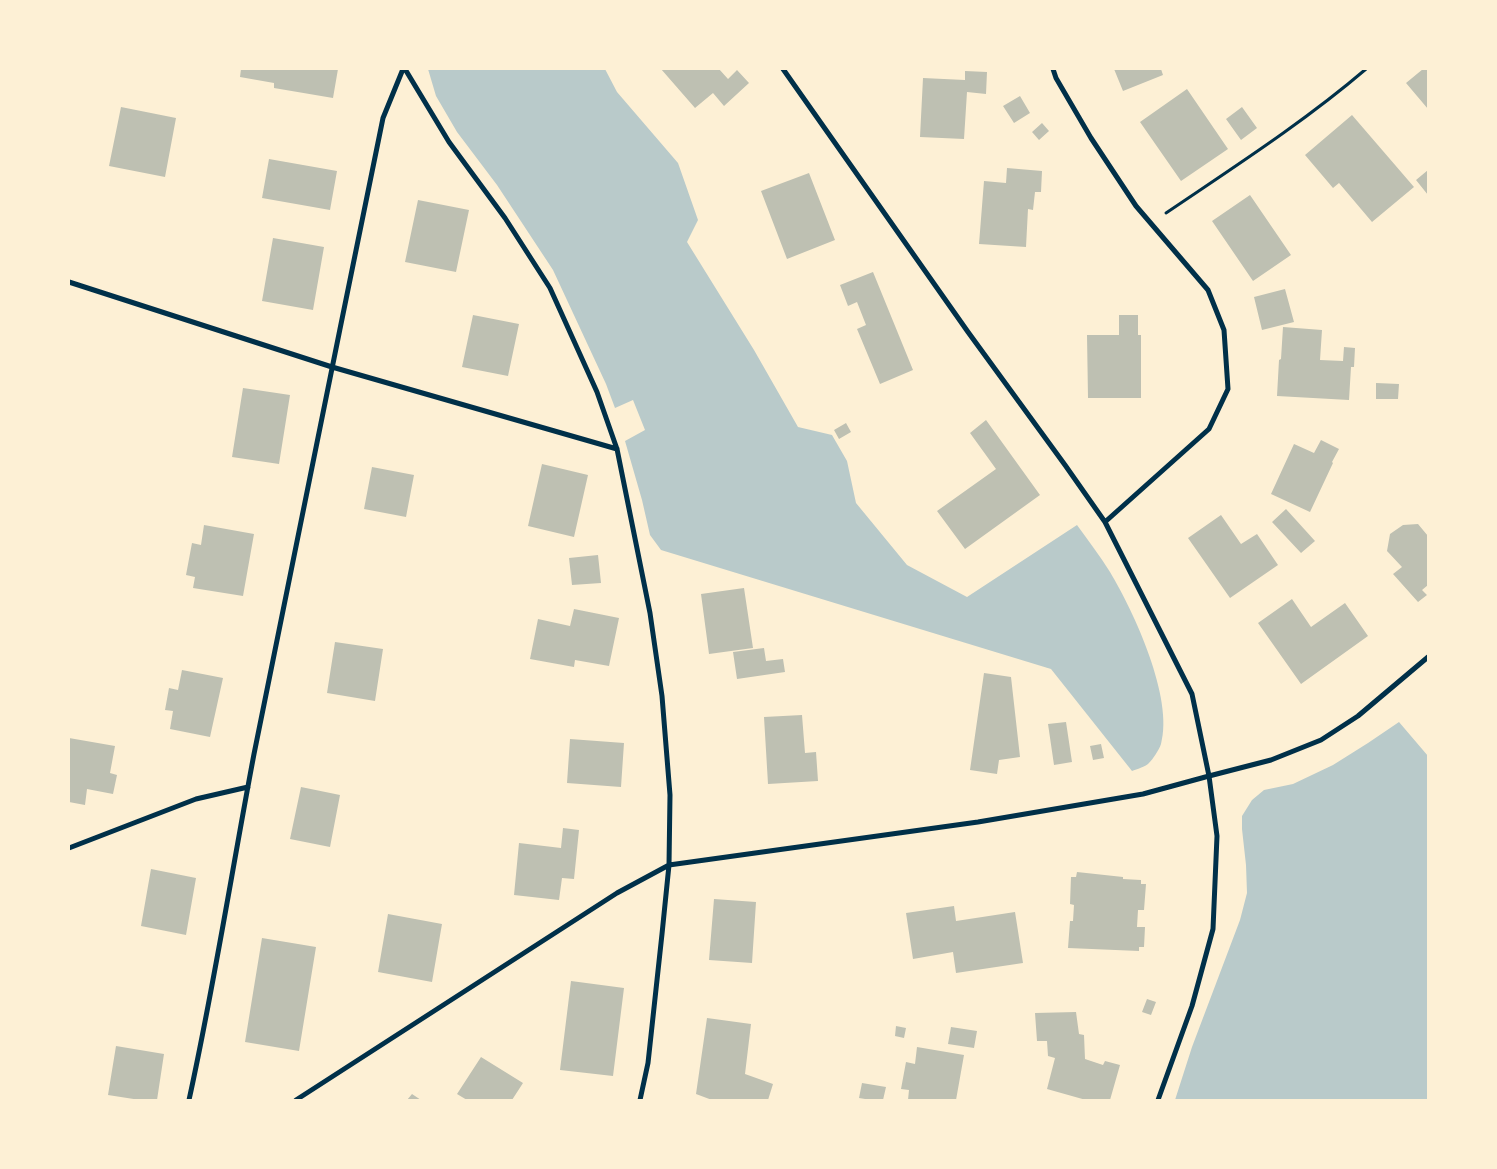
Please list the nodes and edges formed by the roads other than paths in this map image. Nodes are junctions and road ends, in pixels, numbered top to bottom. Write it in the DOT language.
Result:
graph roads {
  1 [pos="404,69"];
  2 [pos="783,69"];
  3 [pos="1054,69"];
  4 [pos="69,282"];
  5 [pos="332,367"];
  6 [pos="617,449"];
  7 [pos="1105,522"];
  8 [pos="1428,657"];
  9 [pos="1209,776"];
  10 [pos="248,787"];
  11 [pos="69,848"];
  12 [pos="669,865"];
  13 [pos="189,1100"];
  14 [pos="296,1100"];
  15 [pos="640,1100"];
  16 [pos="1158,1100"];
  1 -- 5 [label="street"];
  1 -- 6 [label="street"];
  2 -- 7 [label="street"];
  3 -- 7 [label="street"];
  4 -- 5 [label="street"];
  5 -- 6 [label="street"];
  5 -- 10 [label="street"];
  6 -- 12 [label="street"];
  7 -- 9 [label="street"];
  8 -- 9 [label="street"];
  9 -- 12 [label="street"];
  9 -- 16 [label="street"];
  10 -- 11 [label="street"];
  10 -- 13 [label="street"];
  12 -- 14 [label="street"];
  12 -- 15 [label="street"];
}
